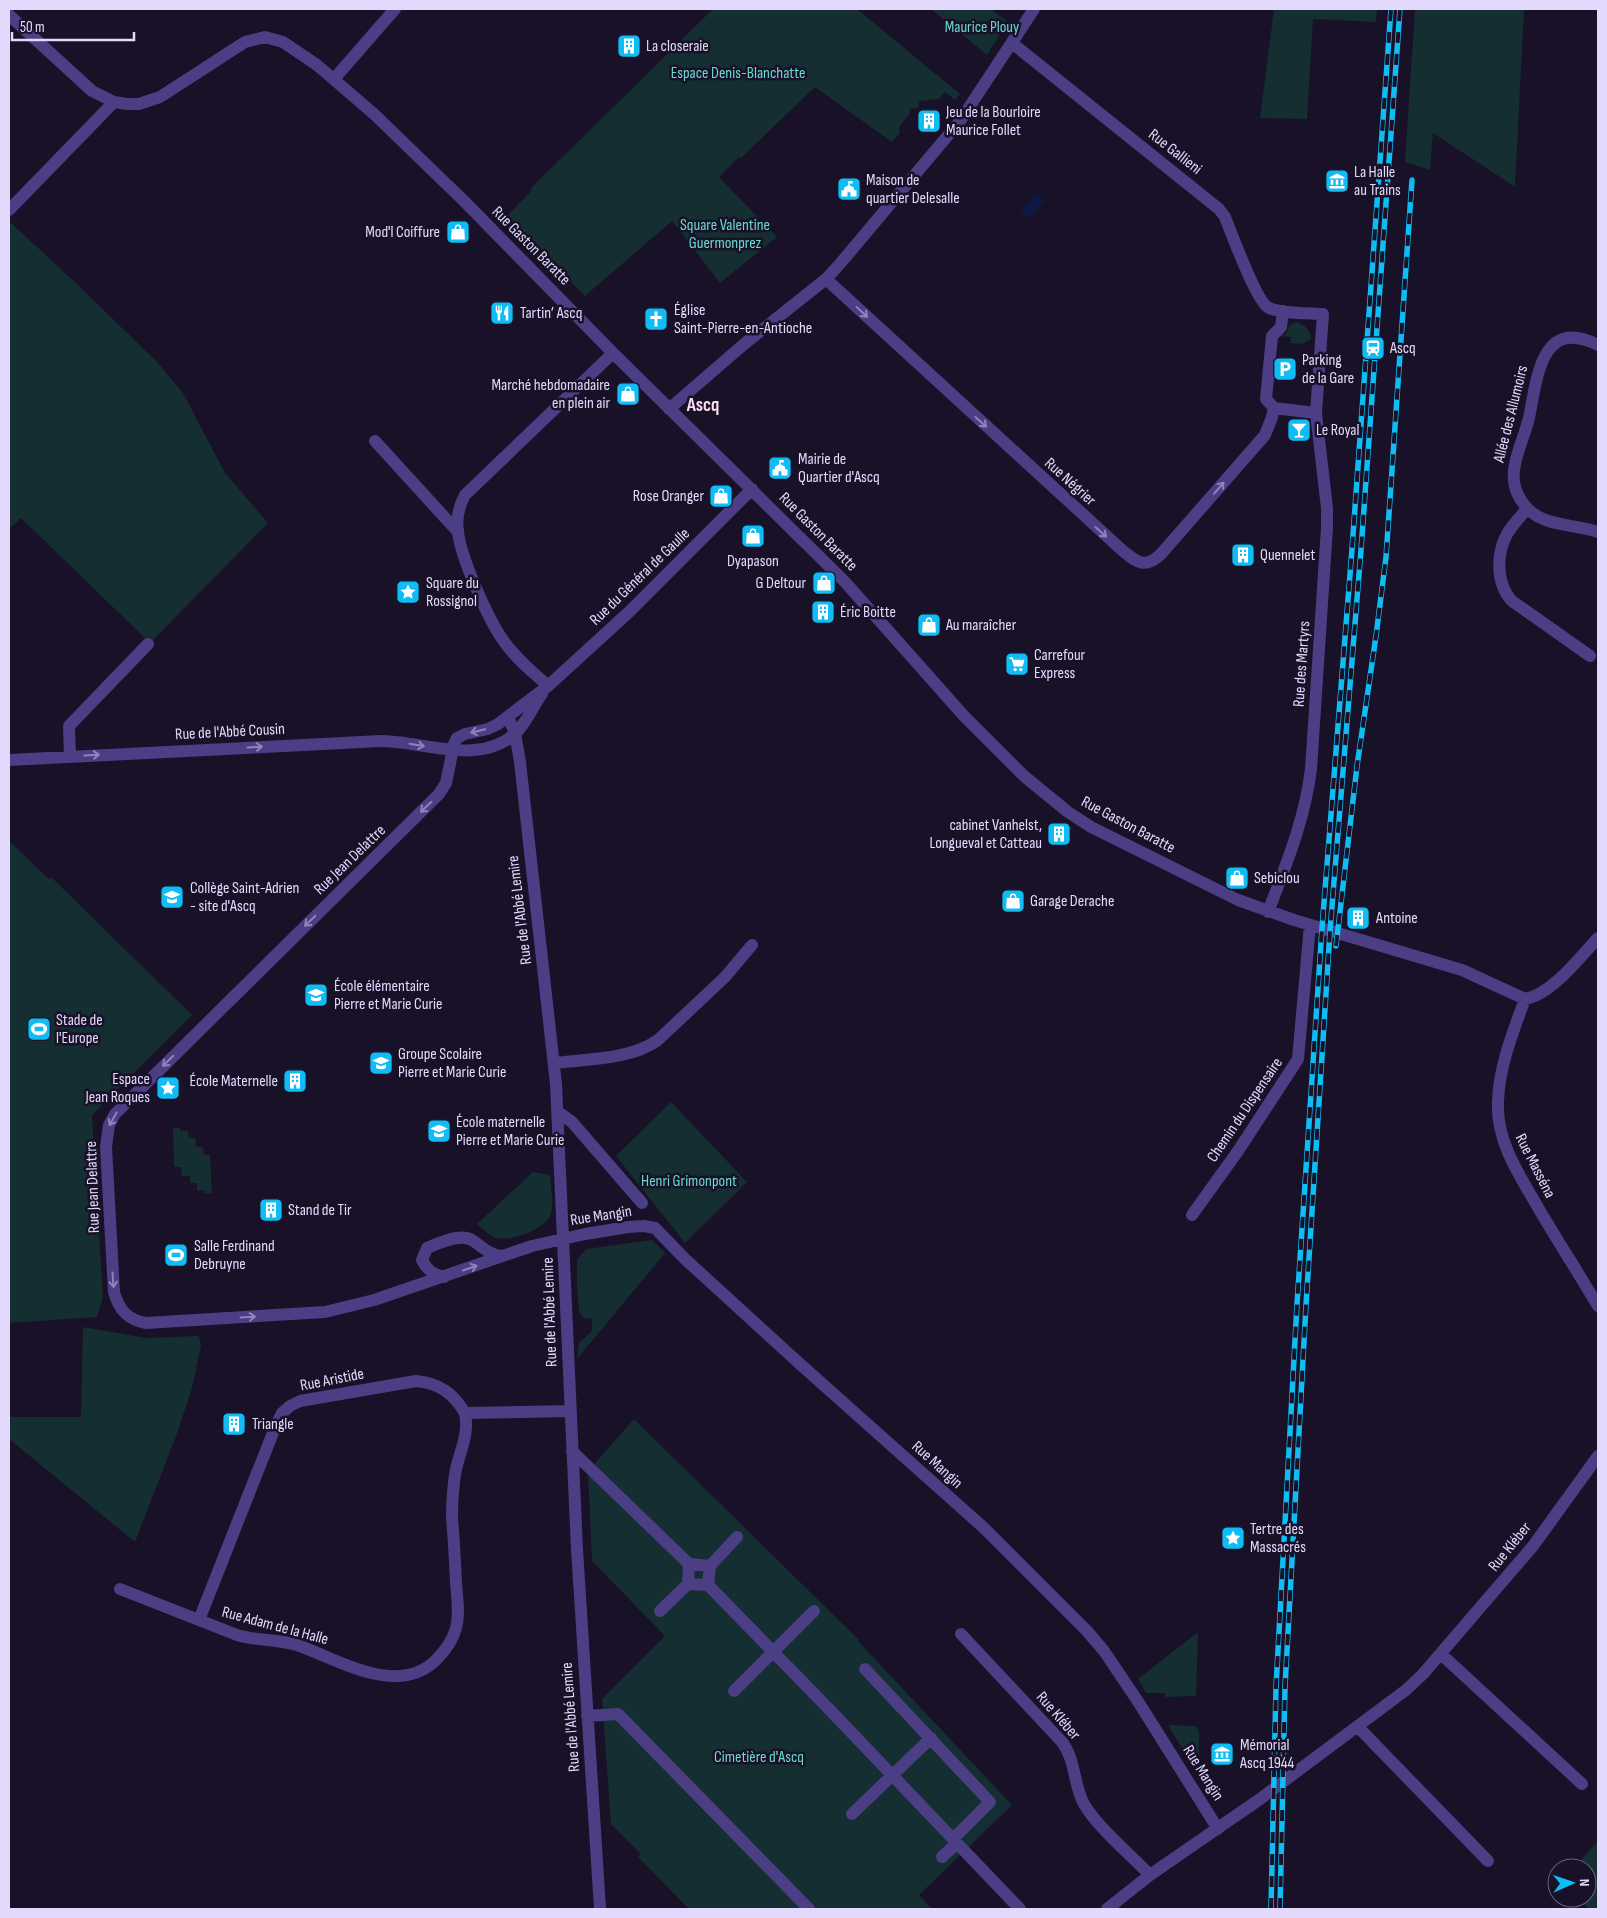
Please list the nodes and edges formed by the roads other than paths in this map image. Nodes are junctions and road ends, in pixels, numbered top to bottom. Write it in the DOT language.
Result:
graph roads {
  1 [pos="395,9"];
  2 [pos="1034,9"];
  3 [pos="9,14"];
  4 [pos="1012,43"];
  5 [pos="334,79"];
  6 [pos="114,102"];
  7 [pos="9,210"];
  8 [pos="826,279"];
  9 [pos="1283,311"];
  10 [pos="1598,345"];
  11 [pos="613,353"];
  12 [pos="1274,408"];
  13 [pos="669,409"];
  14 [pos="1316,413"];
  15 [pos="375,441"];
  16 [pos="752,490"];
  17 [pos="1527,509"];
  18 [pos="458,532"];
  19 [pos="1598,532"];
  20 [pos="148,644"];
  21 [pos="1590,656"];
  22 [pos="548,686"];
  23 [pos="508,717"];
  24 [pos="515,733"];
  25 [pos="453,750"];
  26 [pos="70,756"];
  27 [pos="9,760"];
  28 [pos="1268,912"];
  29 [pos="1310,925"];
  30 [pos="1598,938"];
  31 [pos="752,945"];
  32 [pos="1525,999"];
  33 [pos="554,1063"];
  34 [pos="558,1112"];
  35 [pos="642,1203"];
  36 [pos="1192,1215"];
  37 [pos="564,1238"];
  38 [pos="502,1256"];
  39 [pos="444,1277"];
  40 [pos="1598,1306"];
  41 [pos="570,1410"];
  42 [pos="465,1413"];
  43 [pos="572,1451"];
  44 [pos="1598,1456"];
  45 [pos="737,1537"];
  46 [pos="690,1564"];
  47 [pos="710,1566"];
  48 [pos="688,1584"];
  49 [pos="708,1585"];
  50 [pos="120,1589"];
  51 [pos="660,1611"];
  52 [pos="814,1611"];
  53 [pos="199,1620"];
  54 [pos="961,1634"];
  55 [pos="773,1651"];
  56 [pos="1441,1654"];
  57 [pos="865,1669"];
  58 [pos="734,1691"];
  59 [pos="587,1716"];
  60 [pos="1358,1727"];
  61 [pos="930,1738"];
  62 [pos="892,1775"];
  63 [pos="1582,1784"];
  64 [pos="852,1814"];
  65 [pos="1218,1829"];
  66 [pos="955,1841"];
  67 [pos="942,1857"];
  68 [pos="1488,1861"];
  69 [pos="1150,1875"];
  70 [pos="600,1909"];
  71 [pos="809,1909"];
  72 [pos="1020,1909"];
  73 [pos="1107,1909"];
  1 -- 5 [label="street"];
  2 -- 4 [label="street"];
  3 -- 6 [label="street, Rue Gaston Baratte"];
  4 -- 8 [label="street"];
  4 -- 9 [label="street, Rue Gallieni"];
  5 -- 6 [label="street, Rue Gaston Baratte"];
  5 -- 11 [label="street, Rue Gaston Baratte"];
  6 -- 7 [label="street"];
  8 -- 12 [label="street, Rue Négrier, one-way"];
  8 -- 13 [label="street"];
  9 -- 12 [label="street"];
  9 -- 14 [label="street, Rue des Martyrs"];
  10 -- 17 [label="street, Allée des Allumoirs"];
  11 -- 13 [label="street, Rue Gaston Baratte"];
  11 -- 18 [label="street"];
  12 -- 14 [label="street"];
  13 -- 16 [label="street, Rue Gaston Baratte"];
  14 -- 28 [label="street, Rue des Martyrs"];
  15 -- 18 [label="street"];
  16 -- 22 [label="street, Rue du Général de Gaulle"];
  16 -- 28 [label="street, Rue Gaston Baratte"];
  17 -- 19 [label="street"];
  17 -- 21 [label="street"];
  18 -- 22 [label="street"];
  20 -- 26 [label="street"];
  22 -- 23 [label="street, Rue du Général de Gaulle"];
  22 -- 24 [label="street, Rue du Général de Gaulle"];
  23 -- 24 [label="street, Rue de l'Abbé Lemire"];
  23 -- 25 [label="street, Rue du Général de Gaulle, one-way"];
  24 -- 25 [label="street, Rue du Général de Gaulle"];
  24 -- 33 [label="street, Rue de l'Abbé Lemire"];
  26 -- 25 [label="street, Rue de l'Abbé Cousin, one-way"];
  25 -- 39 [label="street, Rue Jean Delattre, one-way"];
  26 -- 27 [label="street, Rue de l'Abbé Cousin"];
  28 -- 29 [label="street, Rue Gaston Baratte"];
  29 -- 32 [label="street, Rue Gaston Baratte"];
  29 -- 36 [label="street, Chemin du Dispensaire"];
  30 -- 32 [label="street"];
  31 -- 33 [label="street"];
  32 -- 40 [label="street, Rue Masséna"];
  33 -- 34 [label="street, Rue de l'Abbé Lemire"];
  34 -- 35 [label="street, Rue Mangin"];
  34 -- 37 [label="street, Rue de l'Abbé Lemire"];
  37 -- 38 [label="street, Rue Jean Delattre"];
  37 -- 41 [label="street, Rue de l'Abbé Lemire"];
  37 -- 65 [label="street, Rue Mangin"];
  39 -- 38 [label="street, Rue Jean Delattre, one-way"];
  38 -- 39 [label="street"];
  41 -- 42 [label="street"];
  41 -- 43 [label="street, Rue de l'Abbé Lemire"];
  42 -- 53 [label="street, Rue Aristide"];
  42 -- 53 [label="street, Rue Adam de la Halle"];
  43 -- 46 [label="street"];
  43 -- 59 [label="street, Rue de l'Abbé Lemire"];
  44 -- 56 [label="street, Rue Kléber"];
  45 -- 47 [label="street"];
  46 -- 47 [label="street"];
  46 -- 48 [label="street"];
  47 -- 49 [label="street"];
  48 -- 49 [label="street"];
  48 -- 51 [label="street"];
  49 -- 55 [label="street"];
  50 -- 53 [label="street, Rue Adam de la Halle"];
  52 -- 55 [label="street"];
  54 -- 69 [label="street, Rue Kléber"];
  55 -- 58 [label="street"];
  55 -- 62 [label="street"];
  56 -- 60 [label="street, Rue Kléber"];
  56 -- 63 [label="street"];
  57 -- 61 [label="street"];
  59 -- 70 [label="street, Rue de l'Abbé Lemire"];
  59 -- 71 [label="street"];
  60 -- 65 [label="street, Rue Kléber"];
  60 -- 68 [label="street"];
  61 -- 62 [label="street"];
  61 -- 66 [label="street"];
  62 -- 64 [label="street"];
  62 -- 66 [label="street"];
  65 -- 69 [label="street, Rue Kléber"];
  66 -- 67 [label="street"];
  66 -- 72 [label="street"];
  69 -- 73 [label="street, Rue Kléber"];
}
